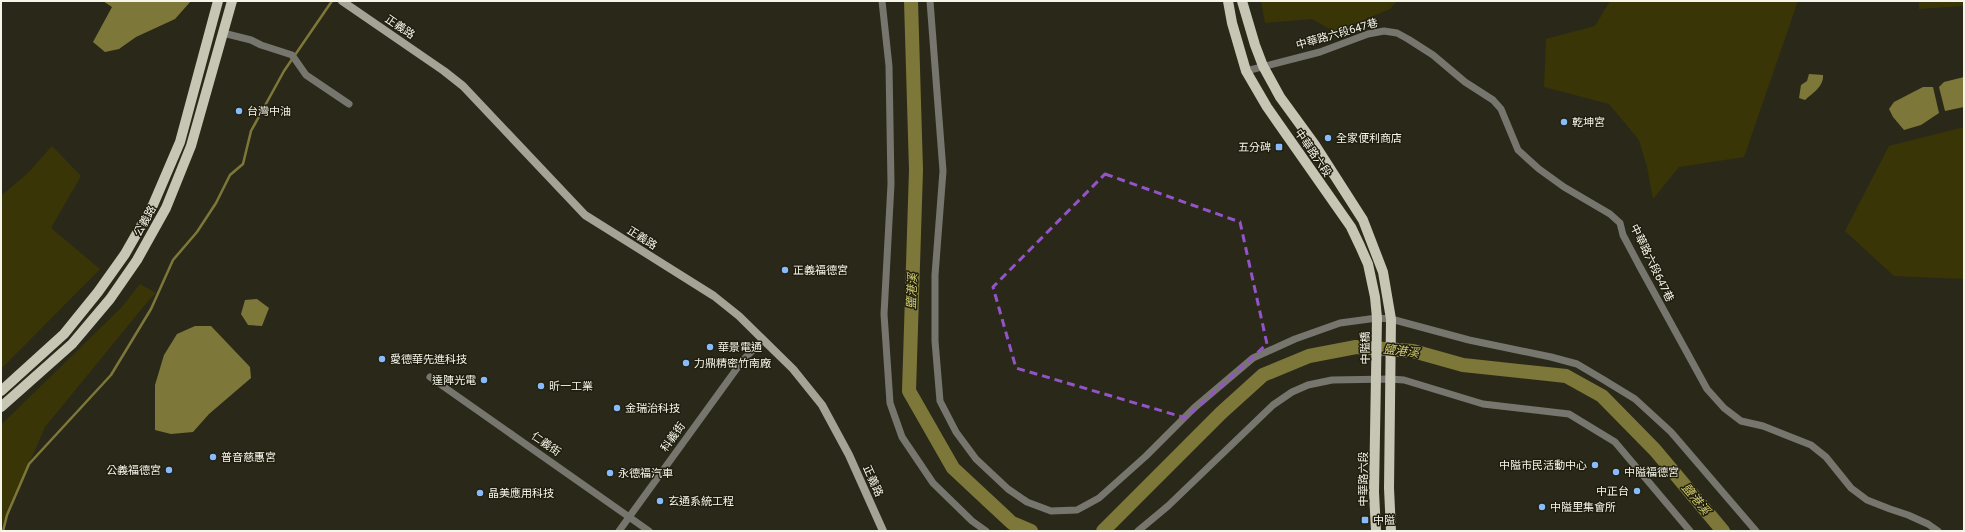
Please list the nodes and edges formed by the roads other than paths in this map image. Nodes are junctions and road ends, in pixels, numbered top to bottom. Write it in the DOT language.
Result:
graph roads {
  1 [pos="218,1"];
  2 [pos="232,1"];
  3 [pos="342,1"];
  4 [pos="882,1"];
  5 [pos="930,1"];
  6 [pos="1228,1"];
  7 [pos="1242,1"];
  8 [pos="223,33"];
  9 [pos="1263,66"];
  10 [pos="1246,71"];
  11 [pos="349,104"];
  12 [pos="1377,318"];
  13 [pos="1391,319"];
  14 [pos="764,340"];
  15 [pos="430,377"];
  16 [pos="1376,379"];
  17 [pos="1390,379"];
  18 [pos="1,391"];
  19 [pos="1,407"];
  20 [pos="630,516"];
  21 [pos="619,531"];
  22 [pos="649,531"];
  23 [pos="883,531"];
  24 [pos="986,531"];
  25 [pos="1138,531"];
  26 [pos="1376,531"];
  27 [pos="1391,531"];
  28 [pos="1690,531"];
  29 [pos="1756,531"];
  30 [pos="1938,531"];
  1 -- 18 [label="main road, 公義路"];
  2 -- 8 [label="main road, 公義路"];
  3 -- 14 [label="street, 正義路"];
  4 -- 24 [label="street"];
  5 -- 12 [label="street"];
  6 -- 10 [label="main road, 中華路六段"];
  7 -- 9 [label="main road, 中華路六段"];
  8 -- 11 [label="street"];
  8 -- 19 [label="main road, 公義路"];
  9 -- 10 [label="street, 中華路六段647巷"];
  9 -- 13 [label="main road, 中華路六段"];
  9 -- 30 [label="street, 中華路六段647巷"];
  10 -- 12 [label="main road, 中華路六段"];
  12 -- 13 [label="street"];
  12 -- 16 [label="main road, 中隘橋"];
  13 -- 17 [label="main road"];
  13 -- 29 [label="street"];
  14 -- 20 [label="street, 科義街"];
  14 -- 23 [label="street, 正義路"];
  15 -- 20 [label="street, 仁義街"];
  16 -- 17 [label="street"];
  16 -- 25 [label="street"];
  16 -- 26 [label="main road, 中華路六段"];
  17 -- 27 [label="main road"];
  17 -- 28 [label="street"];
  20 -- 21 [label="street, 科義街"];
  20 -- 22 [label="street, 仁義街"];
}
